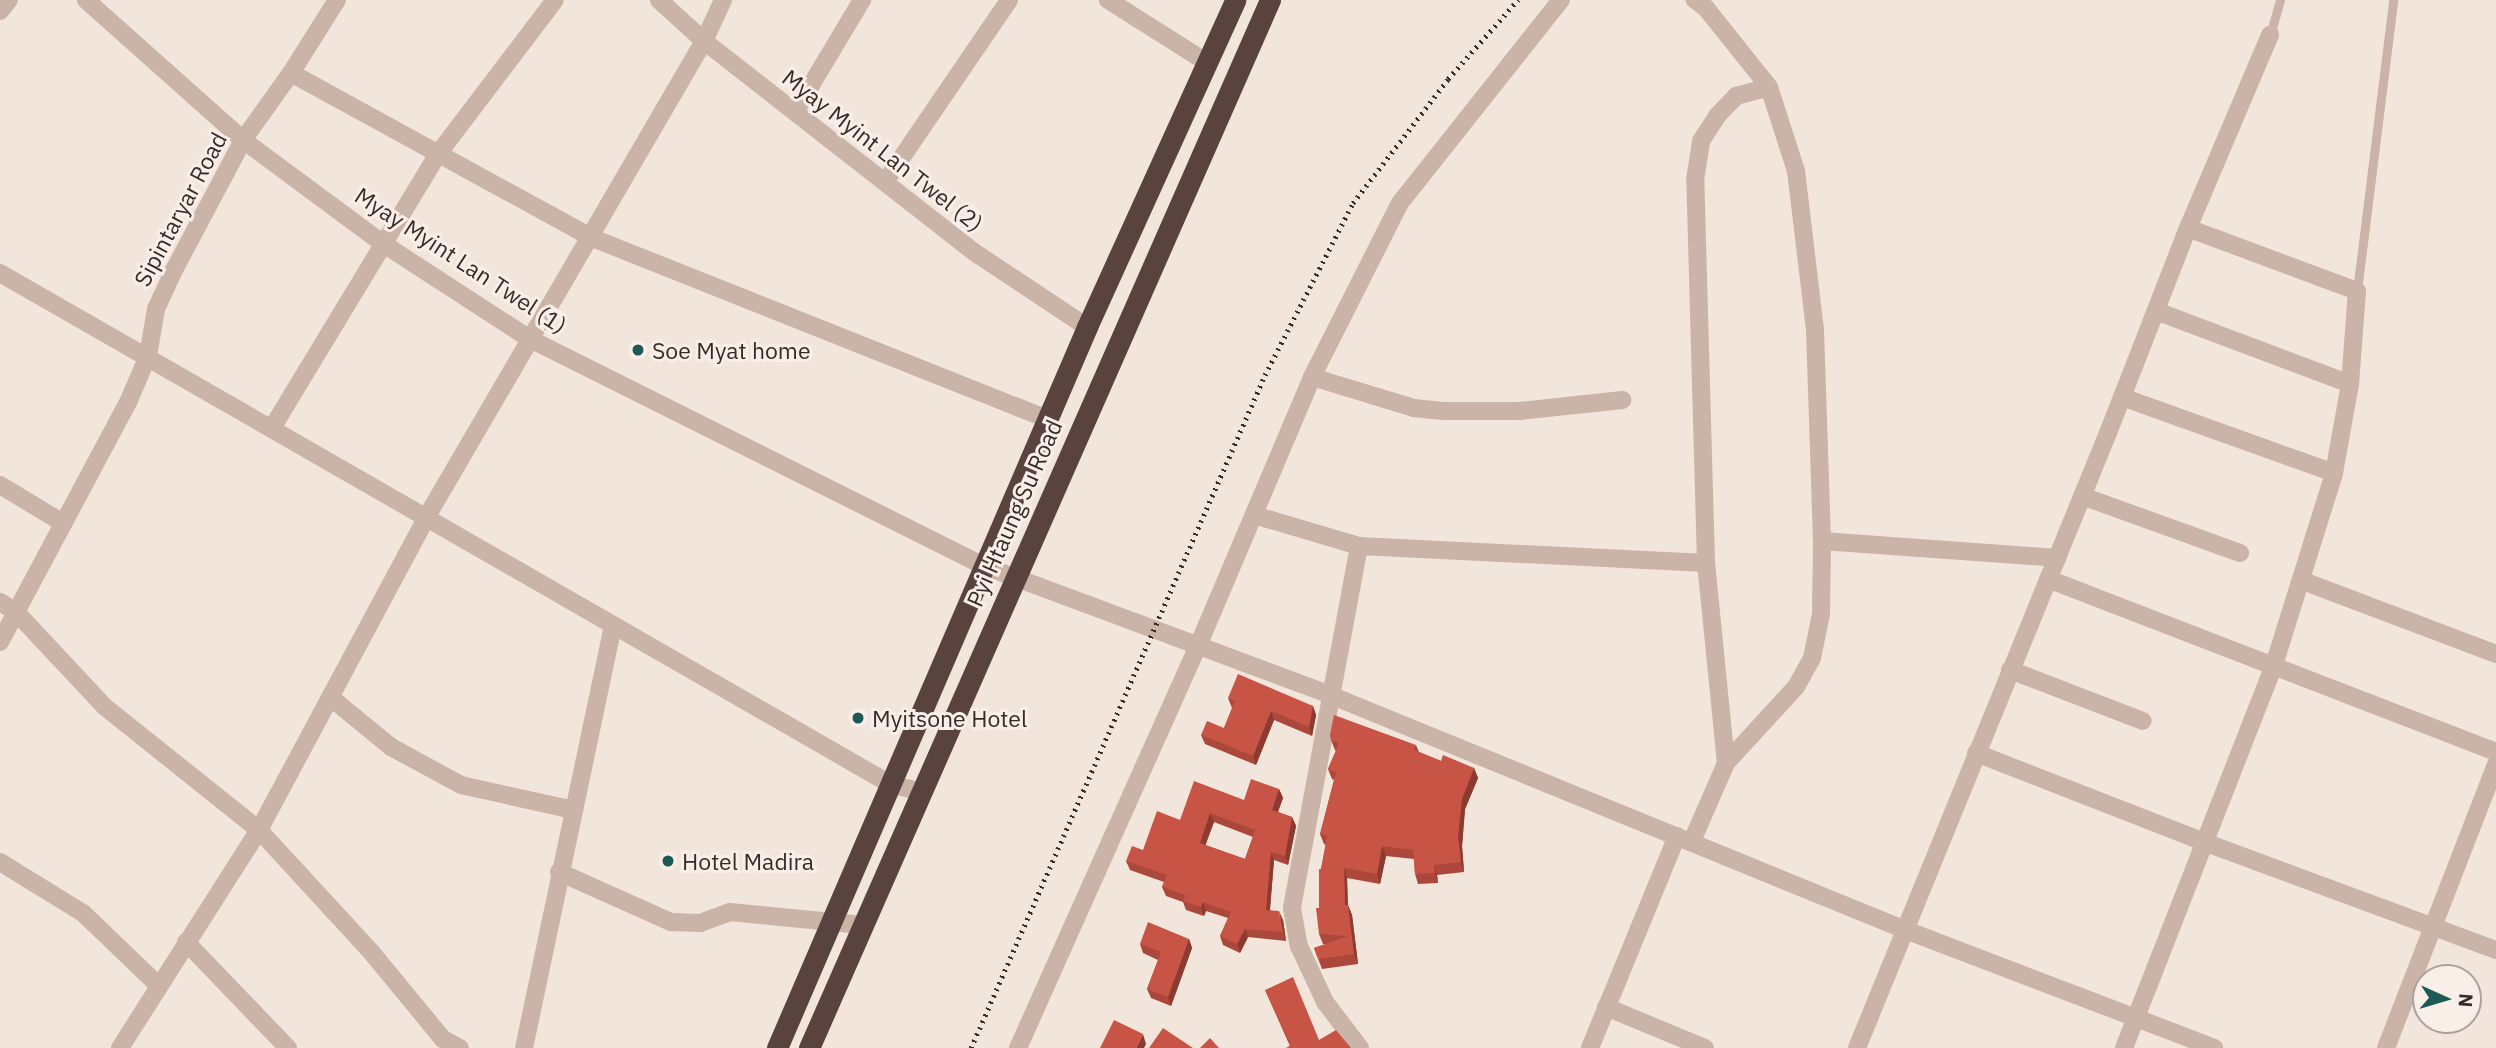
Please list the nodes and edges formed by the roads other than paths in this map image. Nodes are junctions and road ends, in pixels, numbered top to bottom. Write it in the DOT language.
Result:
graph roads {
  1 [pos="9,0"];
  2 [pos="86,0"];
  3 [pos="337,0"];
  4 [pos="555,0"];
  5 [pos="659,0"];
  6 [pos="723,0"];
  7 [pos="862,0"];
  8 [pos="1009,0"];
  9 [pos="1108,0"];
  10 [pos="1235,0"];
  11 [pos="1270,0"];
  12 [pos="1561,0"];
  13 [pos="1695,0"];
  14 [pos="2280,0"];
  15 [pos="2393,0"];
  16 [pos="0,11"];
  17 [pos="2270,35"];
  18 [pos="704,41"];
  19 [pos="1206,62"];
  20 [pos="291,73"];
  21 [pos="1769,87"];
  22 [pos="795,112"];
  23 [pos="1183,112"];
  24 [pos="1211,130"];
  25 [pos="243,140"];
  26 [pos="438,154"];
  27 [pos="885,183"];
  28 [pos="2188,228"];
  29 [pos="590,237"];
  30 [pos="382,243"];
  31 [pos="1112,272"];
  32 [pos="0,273"];
  33 [pos="1141,289"];
  34 [pos="2357,291"];
  35 [pos="2156,312"];
  36 [pos="1087,327"];
  37 [pos="530,339"];
  38 [pos="148,356"];
  39 [pos="1312,377"];
  40 [pos="2350,384"];
  41 [pos="2122,397"];
  42 [pos="1622,400"];
  43 [pos="1047,419"];
  44 [pos="272,428"];
  45 [pos="2334,473"];
  46 [pos="0,485"];
  47 [pos="2082,496"];
  48 [pos="1254,514"];
  49 [pos="426,518"];
  50 [pos="63,523"];
  51 [pos="1822,541"];
  52 [pos="1359,546"];
  53 [pos="2240,553"];
  54 [pos="2057,558"];
  55 [pos="1706,563"];
  56 [pos="984,566"];
  57 [pos="1015,578"];
  58 [pos="2048,579"];
  59 [pos="2303,581"];
  60 [pos="8,607"];
  61 [pos="612,625"];
  62 [pos="0,642"];
  63 [pos="1198,646"];
  64 [pos="2496,654"];
  65 [pos="2274,665"];
  66 [pos="2010,670"];
  67 [pos="1330,695"];
  68 [pos="330,697"];
  69 [pos="2143,721"];
  70 [pos="2496,752"];
  71 [pos="1976,753"];
  72 [pos="1726,763"];
  73 [pos="2496,764"];
  74 [pos="890,784"];
  75 [pos="921,792"];
  76 [pos="574,810"];
  77 [pos="259,830"];
  78 [pos="1685,839"];
  79 [pos="2204,842"];
  80 [pos="0,862"];
  81 [pos="559,872"];
  82 [pos="829,923"];
  83 [pos="862,925"];
  84 [pos="2433,927"];
  85 [pos="1903,929"];
  86 [pos="186,942"];
  87 [pos="2496,950"];
  88 [pos="159,986"];
  89 [pos="1606,1007"];
  90 [pos="2136,1017"];
  91 [pos="782,1047"];
  92 [pos="120,1048"];
  93 [pos="288,1048"];
  94 [pos="460,1048"];
  95 [pos="524,1048"];
  96 [pos="809,1048"];
  97 [pos="1018,1048"];
  98 [pos="1360,1048"];
  99 [pos="1590,1048"];
  100 [pos="1705,1048"];
  101 [pos="1857,1048"];
  102 [pos="2124,1048"];
  103 [pos="2214,1048"];
  104 [pos="2386,1048"];
  1 -- 16 [label="street"];
  2 -- 25 [label="street, Myay Myint Lan Twel (1)"];
  3 -- 20 [label="street, Sipintaryar Road"];
  4 -- 26 [label="street"];
  5 -- 18 [label="street, Myay Myint Lan Twel (2)"];
  6 -- 18 [label="street"];
  7 -- 22 [label="street"];
  8 -- 27 [label="street"];
  9 -- 19 [label="street"];
  10 -- 19 [label="highway, Pyi Htaung Su Road"];
  11 -- 24 [label="highway, Pyi Htaung Su Road"];
  12 -- 39 [label="street"];
  13 -- 21 [label="street"];
  14 -- 17 [label="lane"];
  15 -- 34 [label="lane"];
  17 -- 28 [label="street"];
  18 -- 22 [label="street, Myay Myint Lan Twel (2)"];
  18 -- 29 [label="street"];
  19 -- 23 [label="highway, Pyi Htaung Su Road"];
  20 -- 25 [label="street, Sipintaryar Road"];
  20 -- 26 [label="street"];
  21 -- 51 [label="street"];
  21 -- 55 [label="street"];
  22 -- 27 [label="street, Myay Myint Lan Twel (2)"];
  23 -- 24 [label="highway"];
  23 -- 31 [label="highway, Pyi Htaung Su Road"];
  24 -- 33 [label="highway, Pyi Htaung Su Road"];
  25 -- 30 [label="street, Myay Myint Lan Twel (1)"];
  25 -- 38 [label="street, Sipintaryar Road"];
  26 -- 29 [label="street"];
  26 -- 30 [label="street"];
  27 -- 36 [label="street, Myay Myint Lan Twel (2)"];
  28 -- 34 [label="street"];
  28 -- 35 [label="street"];
  29 -- 37 [label="street"];
  29 -- 43 [label="street"];
  30 -- 37 [label="street, Myay Myint Lan Twel (1)"];
  30 -- 44 [label="street"];
  31 -- 33 [label="highway"];
  31 -- 36 [label="highway, Pyi Htaung Su Road"];
  32 -- 38 [label="street"];
  33 -- 57 [label="highway, Pyi Htaung Su Road"];
  34 -- 40 [label="street"];
  35 -- 40 [label="street"];
  35 -- 41 [label="street"];
  36 -- 43 [label="highway, Pyi Htaung Su Road"];
  37 -- 49 [label="street"];
  37 -- 56 [label="street, Myay Myint Lan Twel (1)"];
  38 -- 44 [label="street"];
  38 -- 50 [label="street, Sipintaryar Road"];
  39 -- 42 [label="street"];
  39 -- 48 [label="street"];
  40 -- 45 [label="street"];
  41 -- 45 [label="street"];
  41 -- 47 [label="street"];
  43 -- 56 [label="highway, Pyi Htaung Su Road"];
  44 -- 49 [label="street"];
  45 -- 59 [label="street"];
  46 -- 50 [label="street"];
  47 -- 53 [label="street"];
  47 -- 54 [label="street"];
  48 -- 52 [label="street"];
  48 -- 63 [label="street"];
  49 -- 61 [label="street"];
  49 -- 68 [label="street"];
  50 -- 60 [label="street, Sipintaryar Road"];
  51 -- 54 [label="street"];
  51 -- 72 [label="street"];
  52 -- 55 [label="street"];
  52 -- 67 [label="street"];
  54 -- 58 [label="street"];
  55 -- 72 [label="street"];
  56 -- 57 [label="street, Myay Myint Lan Twel (1)"];
  56 -- 74 [label="highway, Pyi Htaung Su Road"];
  57 -- 63 [label="street, Myay Myint Lan Twel (1)"];
  57 -- 75 [label="highway, Pyi Htaung Su Road"];
  58 -- 65 [label="street"];
  58 -- 66 [label="street"];
  59 -- 64 [label="street"];
  59 -- 65 [label="street"];
  60 -- 62 [label="street, Sipintaryar Road"];
  60 -- 77 [label="street"];
  61 -- 74 [label="street"];
  61 -- 76 [label="street"];
  63 -- 67 [label="street, Myay Myint Lan Twel (1)"];
  63 -- 97 [label="street"];
  65 -- 70 [label="street"];
  65 -- 79 [label="street"];
  66 -- 69 [label="street"];
  66 -- 71 [label="street"];
  67 -- 78 [label="street, Myay Myint Lan Twel (1)"];
  67 -- 98 [label="street"];
  68 -- 76 [label="street"];
  68 -- 77 [label="street"];
  71 -- 79 [label="street"];
  71 -- 85 [label="street"];
  72 -- 78 [label="street"];
  73 -- 84 [label="street"];
  74 -- 75 [label="street"];
  74 -- 82 [label="highway, Pyi Htaung Su Road"];
  75 -- 83 [label="highway, Pyi Htaung Su Road"];
  76 -- 81 [label="street"];
  77 -- 86 [label="street"];
  77 -- 94 [label="street"];
  78 -- 85 [label="street, Myay Myint Lan Twel (1)"];
  78 -- 89 [label="street"];
  79 -- 84 [label="street"];
  79 -- 90 [label="street"];
  80 -- 88 [label="street"];
  81 -- 82 [label="street"];
  81 -- 95 [label="street"];
  82 -- 83 [label="street"];
  82 -- 91 [label="highway, Pyi Htaung Su Road"];
  83 -- 96 [label="highway, Pyi Htaung Su Road"];
  84 -- 87 [label="street"];
  84 -- 104 [label="street"];
  85 -- 90 [label="street, Myay Myint Lan Twel (1)"];
  85 -- 101 [label="street"];
  86 -- 88 [label="street"];
  86 -- 93 [label="street"];
  88 -- 92 [label="street"];
  89 -- 99 [label="street"];
  89 -- 100 [label="street"];
  90 -- 102 [label="street"];
  90 -- 103 [label="street, Myay Myint Lan Twel (1)"];
}
